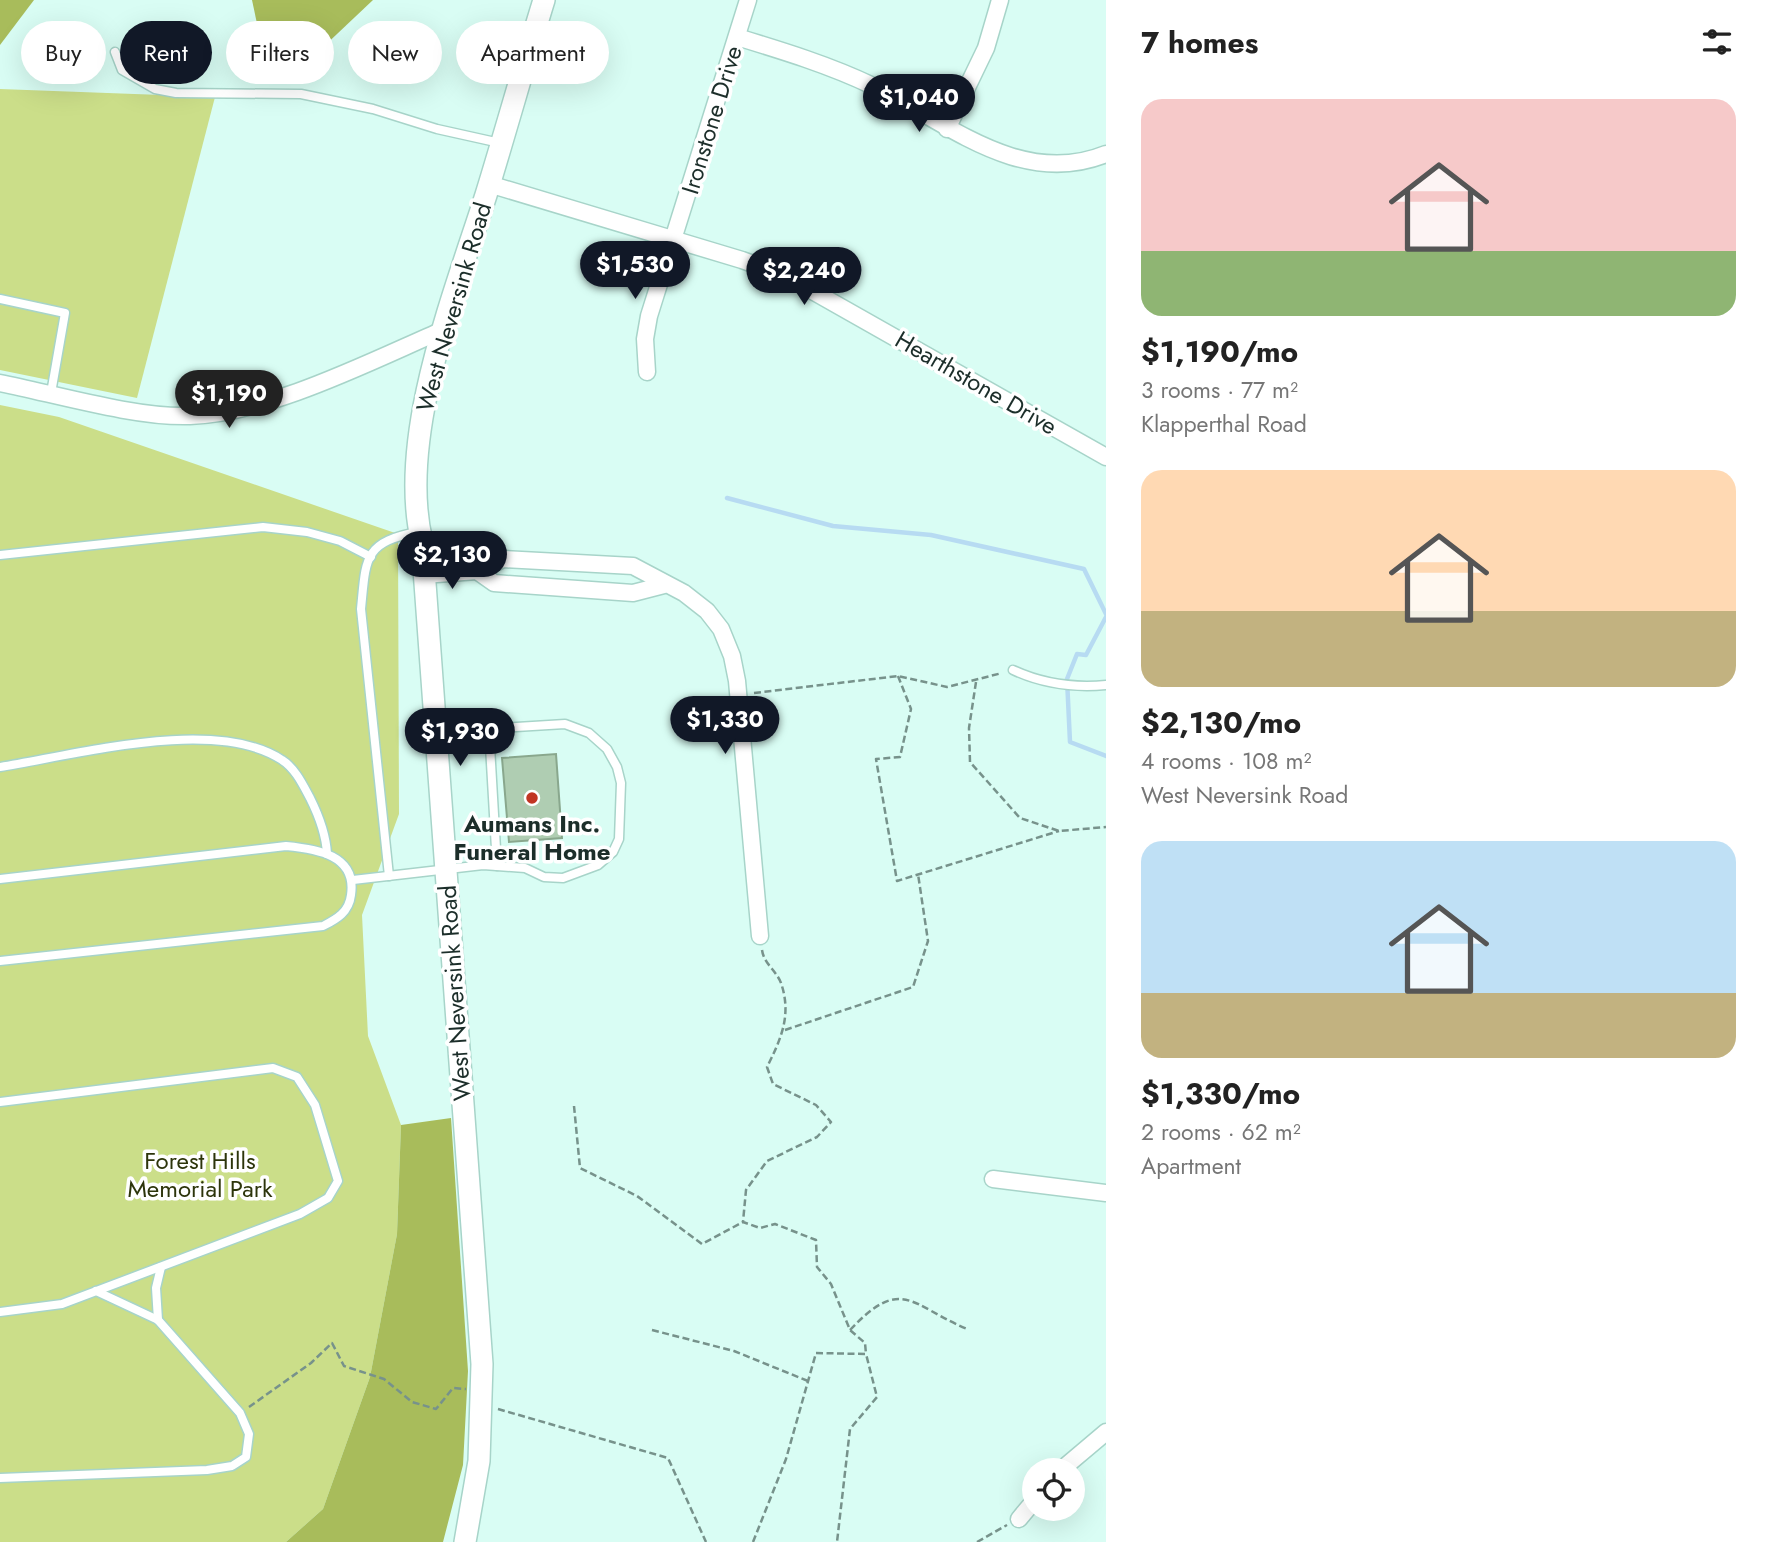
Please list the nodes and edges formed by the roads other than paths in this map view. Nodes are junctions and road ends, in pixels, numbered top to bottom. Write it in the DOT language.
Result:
graph roads {
  1 [pos="544,0"];
  2 [pos="748,0"];
  3 [pos="1000,0"];
  4 [pos="737,37"];
  5 [pos="115,52"];
  6 [pos="947,129"];
  7 [pos="500,143"];
  8 [pos="1106,154"];
  9 [pos="489,184"];
  10 [pos="675,239"];
  11 [pos="0,299"];
  12 [pos="443,330"];
  13 [pos="646,372"];
  14 [pos="0,383"];
  15 [pos="51,393"];
  16 [pos="1106,457"];
  17 [pos="419,532"];
  18 [pos="0,555"];
  19 [pos="371,557"];
  20 [pos="477,571"];
  21 [pos="423,575"];
  22 [pos="664,585"];
  23 [pos="1013,670"];
  24 [pos="1106,685"];
  25 [pos="489,729"];
  26 [pos="436,732"];
  27 [pos="0,767"];
  28 [pos="327,854"];
  29 [pos="497,866"];
  30 [pos="446,869"];
  31 [pos="389,876"];
  32 [pos="0,878"];
  33 [pos="353,880"];
  34 [pos="760,936"];
  35 [pos="0,961"];
  36 [pos="0,1102"];
  37 [pos="993,1179"];
  38 [pos="1106,1193"];
  39 [pos="161,1267"];
  40 [pos="96,1291"];
  41 [pos="0,1312"];
  42 [pos="158,1320"];
  43 [pos="1106,1432"];
  44 [pos="1075,1458"];
  45 [pos="0,1478"];
  46 [pos="1022,1515"];
  47 [pos="1019,1519"];
  48 [pos="465,1542"];
  1 -- 7 [label="street, West Neversink Road"];
  2 -- 4 [label="street, Ironstone Drive"];
  3 -- 6 [label="street"];
  4 -- 6 [label="street"];
  4 -- 10 [label="street, Ironstone Drive"];
  5 -- 7 [label="lane"];
  6 -- 8 [label="street"];
  7 -- 9 [label="street, West Neversink Road"];
  9 -- 10 [label="street, Hearthstone Drive"];
  9 -- 12 [label="street, West Neversink Road"];
  10 -- 13 [label="street, Ironstone Drive"];
  10 -- 16 [label="street, Hearthstone Drive"];
  11 -- 15 [label="lane"];
  12 -- 15 [label="street"];
  12 -- 17 [label="street, West Neversink Road"];
  14 -- 15 [label="street"];
  17 -- 19 [label="lane"];
  17 -- 21 [label="street, West Neversink Road"];
  18 -- 19 [label="lane"];
  19 -- 31 [label="lane"];
  20 -- 21 [label="street"];
  20 -- 22 [label="street"];
  20 -- 22 [label="street"];
  21 -- 26 [label="street, West Neversink Road"];
  22 -- 34 [label="street"];
  23 -- 24 [label="lane"];
  25 -- 26 [label="lane"];
  25 -- 29 [label="lane"];
  25 -- 29 [label="lane"];
  26 -- 30 [label="street, West Neversink Road"];
  27 -- 28 [label="lane"];
  28 -- 32 [label="lane"];
  28 -- 33 [label="lane"];
  29 -- 30 [label="lane"];
  30 -- 31 [label="lane"];
  30 -- 48 [label="street, West Neversink Road"];
  31 -- 33 [label="lane"];
  33 -- 35 [label="lane"];
  36 -- 39 [label="lane"];
  37 -- 38 [label="street"];
  39 -- 40 [label="lane"];
  39 -- 42 [label="lane"];
  40 -- 41 [label="lane"];
  40 -- 42 [label="lane"];
  42 -- 45 [label="lane"];
  43 -- 44 [label="street"];
  46 -- 47 [label="street"];
}
